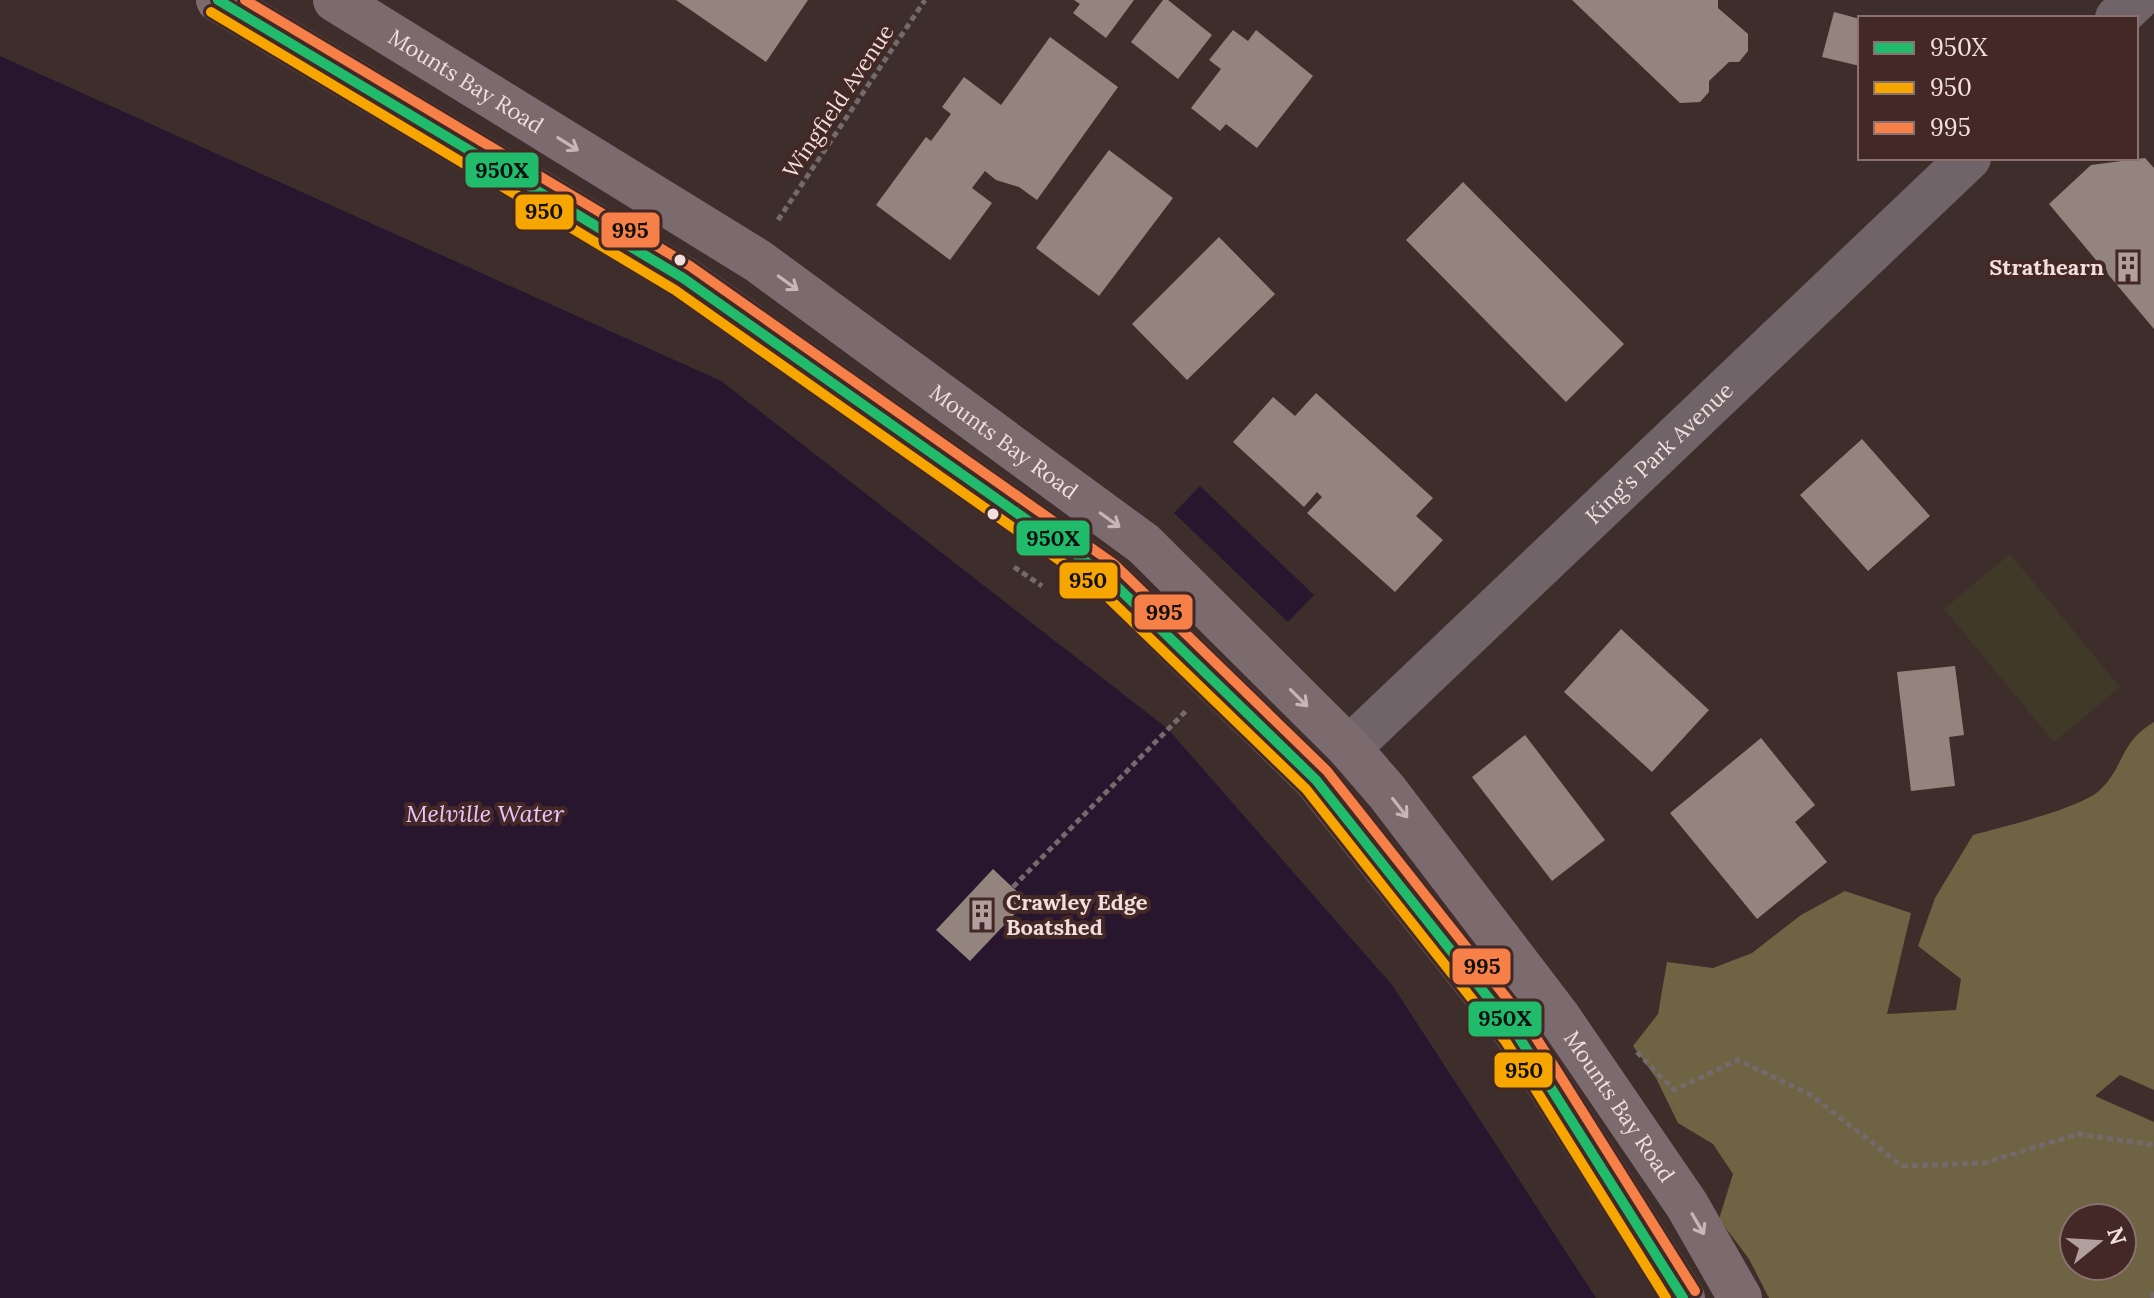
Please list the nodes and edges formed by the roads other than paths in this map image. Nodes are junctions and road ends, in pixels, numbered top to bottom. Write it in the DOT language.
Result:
graph roads {
  1 [pos="218,0"];
  2 [pos="335,0"];
  3 [pos="2136,0"];
  4 [pos="2119,16"];
  5 [pos="1967,160"];
  6 [pos="1349,748"];
  7 [pos="1683,1298"];
  8 [pos="1740,1298"];
  1 -- 7 [label="highway, Mounts Bay Road"];
  2 -- 6 [label="highway, Mounts Bay Road, one-way"];
  3 -- 4 [label="street"];
  5 -- 6 [label="street, King's Park Avenue"];
  6 -- 8 [label="highway, Mounts Bay Road, one-way"];
}
